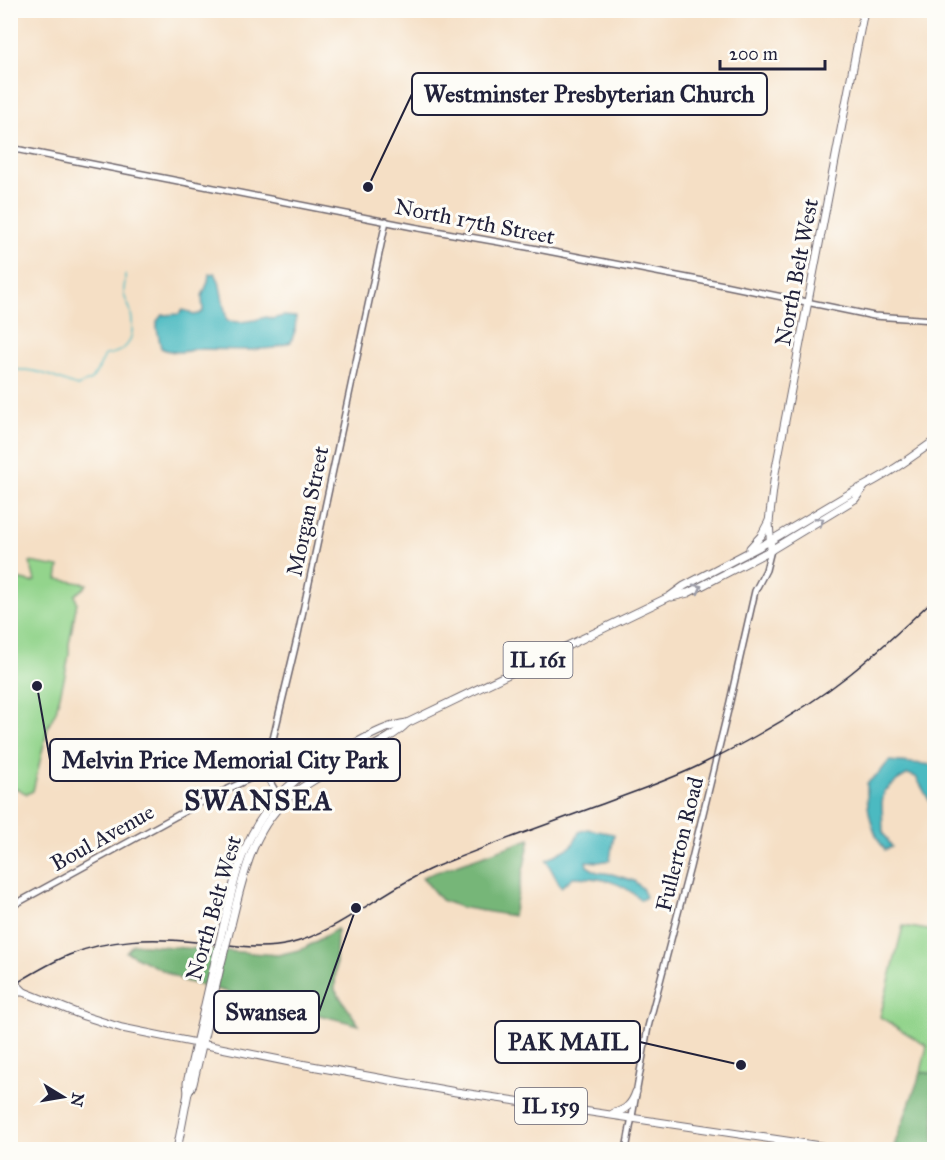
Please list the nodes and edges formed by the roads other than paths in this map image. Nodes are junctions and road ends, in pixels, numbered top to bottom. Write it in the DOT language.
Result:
graph roads {
  1 [pos="864,10"];
  2 [pos="10,148"];
  3 [pos="386,221"];
  4 [pos="808,302"];
  5 [pos="934,320"];
  6 [pos="934,441"];
  7 [pos="865,486"];
  8 [pos="770,518"];
  9 [pos="794,527"];
  10 [pos="770,541"];
  11 [pos="771,550"];
  12 [pos="743,555"];
  13 [pos="669,597"];
  14 [pos="407,723"];
  15 [pos="362,740"];
  16 [pos="373,745"];
  17 [pos="268,758"];
  18 [pos="278,769"];
  19 [pos="306,770"];
  20 [pos="268,775"];
  21 [pos="279,796"];
  22 [pos="285,802"];
  23 [pos="10,907"];
  24 [pos="228,924"];
  25 [pos="10,983"];
  26 [pos="10,990"];
  27 [pos="24,992"];
  28 [pos="199,1043"];
  29 [pos="636,1092"];
  30 [pos="609,1114"];
  31 [pos="633,1118"];
  32 [pos="177,1149"];
  33 [pos="626,1149"];
  34 [pos="847,1149"];
  1 -- 4 [label="main road, North Belt West"];
  2 -- 3 [label="street, North 17th Street"];
  3 -- 4 [label="street, North 17th Street"];
  3 -- 17 [label="street, Morgan Street"];
  4 -- 5 [label="street, North 17th Street"];
  4 -- 8 [label="main road, North Belt West"];
  6 -- 7 [label="main road, IL 161"];
  7 -- 9 [label="main road, IL 161"];
  11 -- 7 [label="main road, IL 161, one-way"];
  8 -- 9 [label="main road"];
  8 -- 10 [label="main road, North Belt West"];
  8 -- 12 [label="main road"];
  9 -- 10 [label="main road, IL 161"];
  10 -- 11 [label="main road, North Belt West"];
  10 -- 12 [label="main road, North Belt West / IL 161"];
  13 -- 11 [label="main road, North Belt West / IL 161, one-way"];
  11 -- 29 [label="street, Fullerton Road"];
  12 -- 13 [label="main road, North Belt West / IL 161"];
  13 -- 14 [label="main road, North Belt West / IL 161"];
  14 -- 15 [label="main road, North Belt West / IL 161"];
  14 -- 16 [label="main road, North Belt West / IL 161"];
  15 -- 18 [label="street, Boul Avenue"];
  15 -- 19 [label="main road, North Belt West / IL 161"];
  16 -- 19 [label="street, Boul Avenue"];
  16 -- 22 [label="main road, North Belt West / IL 161"];
  17 -- 18 [label="street"];
  17 -- 20 [label="street, Morgan Street"];
  18 -- 20 [label="street, Boul Avenue"];
  19 -- 20 [label="street, Boul Avenue"];
  19 -- 21 [label="main road, North Belt West / IL 161"];
  20 -- 21 [label="street"];
  20 -- 23 [label="street, Boul Avenue"];
  21 -- 22 [label="street"];
  21 -- 24 [label="main road, North Belt West / IL 161"];
  22 -- 24 [label="main road, North Belt West / IL 161"];
  24 -- 28 [label="main road, North Belt West / IL 161, bridge"];
  25 -- 27 [label="main road, IL 159"];
  26 -- 27 [label="main road, IL 159"];
  27 -- 28 [label="main road, IL 159"];
  28 -- 30 [label="main road, IL 159"];
  28 -- 32 [label="main road, IL 161"];
  29 -- 30 [label="main road"];
  29 -- 31 [label="street, Fullerton Road"];
  30 -- 31 [label="main road, IL 159"];
  31 -- 33 [label="street, Fullerton Road"];
  31 -- 34 [label="main road, IL 159"];
}
